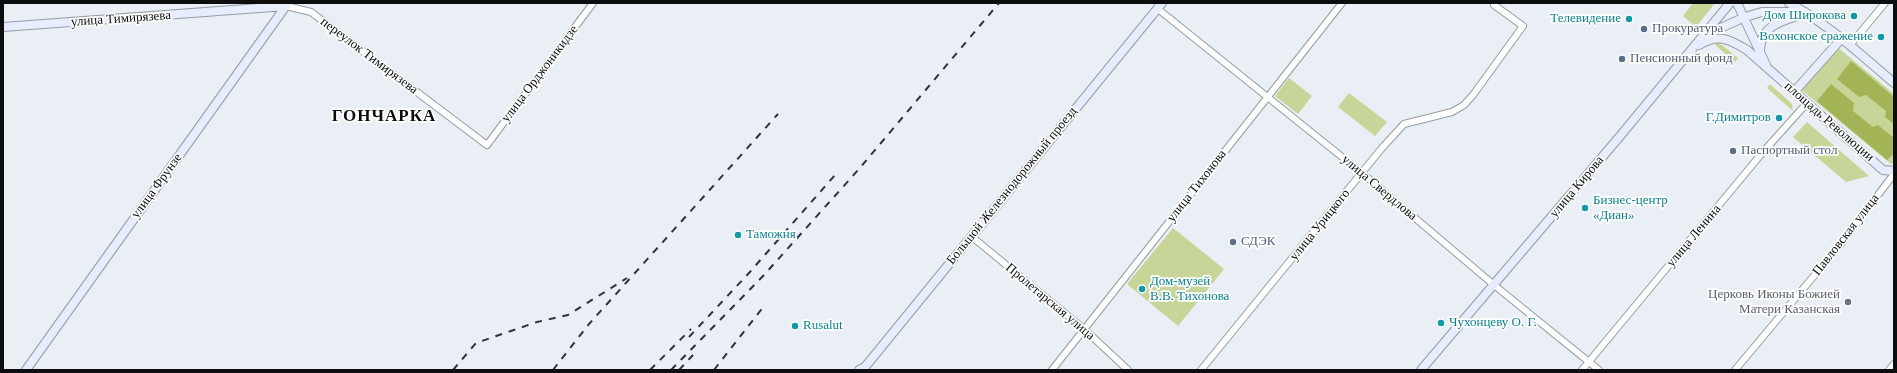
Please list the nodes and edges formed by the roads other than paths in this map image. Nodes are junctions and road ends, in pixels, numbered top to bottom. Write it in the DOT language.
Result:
graph roads {
  1 [pos="593,3"];
  2 [pos="1342,3"];
  3 [pos="1496,3"];
  4 [pos="1730,3"];
  5 [pos="1737,3"];
  6 [pos="1789,3"];
  7 [pos="1885,3"];
  8 [pos="287,4"];
  9 [pos="1160,6"];
  10 [pos="1806,12"];
  11 [pos="1745,17"];
  12 [pos="3,27"];
  13 [pos="1703,37"];
  14 [pos="1842,38"];
  15 [pos="1850,45"];
  16 [pos="1691,49"];
  17 [pos="1760,51"];
  18 [pos="1767,67"];
  19 [pos="1894,83"];
  20 [pos="1794,92"];
  21 [pos="1268,97"];
  22 [pos="1807,103"];
  23 [pos="487,145"];
  24 [pos="1362,173"];
  25 [pos="1894,173"];
  26 [pos="971,236"];
  27 [pos="1494,285"];
  28 [pos="1084,329"];
  29 [pos="1588,362"];
  30 [pos="1894,364"];
  31 [pos="864,369"];
  32 [pos="26,370"];
  33 [pos="1052,370"];
  34 [pos="1128,370"];
  35 [pos="1201,370"];
  36 [pos="1421,370"];
  37 [pos="1582,370"];
  38 [pos="1599,370"];
  39 [pos="1735,370"];
  40 [pos="1890,370"];
  1 -- 23 [label="street, улица Орджоникидзе"];
  2 -- 21 [label="street, улица Тихонова"];
  3 -- 24 [label="street, улица Урицкого"];
  4 -- 13 [label="main road, улица Кирова"];
  5 -- 11 [label="main road, площадь Революции"];
  6 -- 10 [label="main road"];
  7 -- 15 [label="street"];
  8 -- 12 [label="main road, улица Тимирязева"];
  8 -- 23 [label="street, переулок Тимирязева"];
  8 -- 32 [label="main road, улица Фрунзе"];
  9 -- 21 [label="street, улица Свердлова"];
  9 -- 26 [label="main road, Большой Железнодорожный проезд"];
  10 -- 11 [label="main road"];
  10 -- 14 [label="main road"];
  10 -- 17 [label="main road"];
  11 -- 13 [label="main road"];
  11 -- 17 [label="main road, площадь Революции"];
  13 -- 16 [label="main road, улица Кирова"];
  14 -- 15 [label="main road"];
  14 -- 20 [label="main road"];
  15 -- 19 [label="main road"];
  16 -- 18 [label="main road, площадь Революции"];
  16 -- 27 [label="main road, улица Кирова"];
  17 -- 18 [label="main road, площадь Революции"];
  18 -- 20 [label="main road, площадь Революции"];
  20 -- 22 [label="main road, площадь Революции"];
  21 -- 24 [label="street, улица Свердлова"];
  21 -- 28 [label="street, улица Тихонова"];
  22 -- 25 [label="main road, площадь Революции"];
  22 -- 29 [label="street, улица Ленина"];
  24 -- 27 [label="street, улица Свердлова"];
  24 -- 35 [label="street, улица Урицкого"];
  25 -- 39 [label="street, Павловская улица"];
  26 -- 28 [label="street, Пролетарская улица"];
  26 -- 31 [label="main road, Большой Железнодорожный проезд"];
  27 -- 29 [label="street, улица Свердлова"];
  27 -- 36 [label="main road, улица Кирова"];
  28 -- 33 [label="street, улица Тихонова"];
  28 -- 34 [label="street, Пролетарская улица"];
  29 -- 37 [label="street, улица Ленина"];
  29 -- 38 [label="street, улица Свердлова"];
  30 -- 40 [label="street"];
}
